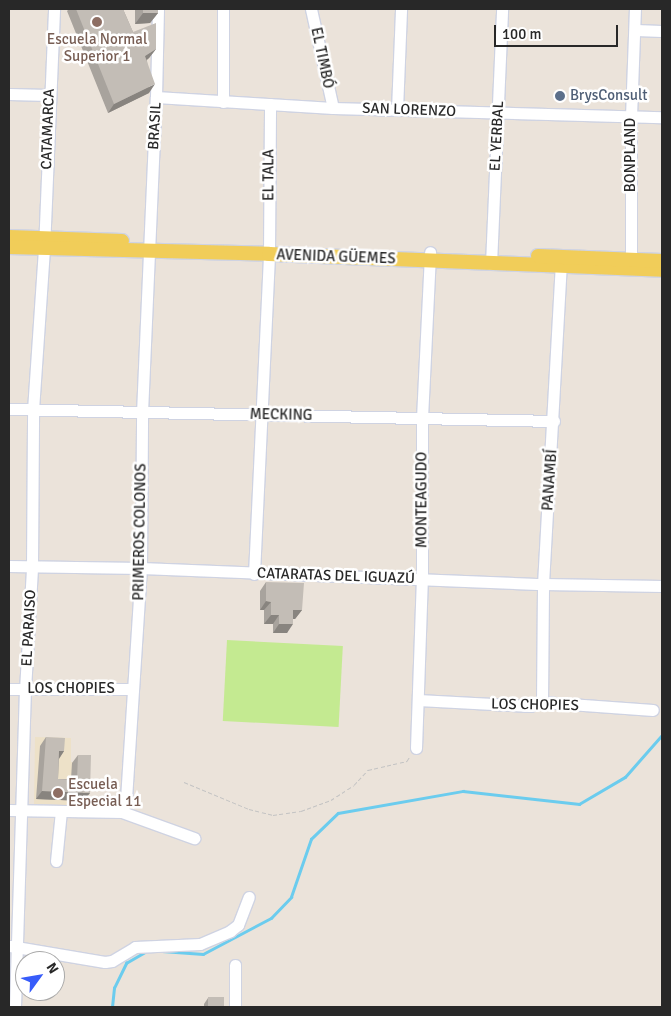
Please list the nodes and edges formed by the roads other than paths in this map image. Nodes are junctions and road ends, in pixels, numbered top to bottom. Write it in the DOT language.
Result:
graph roads {
  1 [pos="54,9"];
  2 [pos="158,9"];
  3 [pos="223,9"];
  4 [pos="312,9"];
  5 [pos="401,9"];
  6 [pos="502,9"];
  7 [pos="636,9"];
  8 [pos="635,30"];
  9 [pos="662,31"];
  10 [pos="9,94"];
  11 [pos="49,95"];
  12 [pos="156,98"];
  13 [pos="223,102"];
  14 [pos="270,104"];
  15 [pos="333,108"];
  16 [pos="397,110"];
  17 [pos="499,113"];
  18 [pos="631,117"];
  19 [pos="662,117"];
  20 [pos="9,237"];
  21 [pos="44,243"];
  22 [pos="9,247"];
  23 [pos="148,247"];
  24 [pos="269,251"];
  25 [pos="429,257"];
  26 [pos="492,259"];
  27 [pos="662,261"];
  28 [pos="561,262"];
  29 [pos="631,265"];
  30 [pos="662,270"];
  31 [pos="9,409"];
  32 [pos="33,410"];
  33 [pos="142,413"];
  34 [pos="260,415"];
  35 [pos="422,418"];
  36 [pos="554,421"];
  37 [pos="9,566"];
  38 [pos="32,567"];
  39 [pos="141,568"];
  40 [pos="254,574"];
  41 [pos="422,578"];
  42 [pos="543,584"];
  43 [pos="662,586"];
  44 [pos="9,689"];
  45 [pos="133,689"];
  46 [pos="25,690"];
  47 [pos="418,700"];
  48 [pos="542,702"];
  49 [pos="653,710"];
  50 [pos="416,748"];
  51 [pos="9,810"];
  52 [pos="22,810"];
  53 [pos="61,811"];
  54 [pos="122,812"];
  55 [pos="194,838"];
  56 [pos="56,861"];
  57 [pos="248,897"];
  58 [pos="12,946"];
  59 [pos="236,966"];
  60 [pos="15,1007"];
  61 [pos="235,1007"];
  1 -- 11 [label="street, CATAMARCA"];
  2 -- 12 [label="street, BRASIL"];
  3 -- 13 [label="street"];
  4 -- 15 [label="street, EL TIMBÓ"];
  5 -- 16 [label="street"];
  6 -- 17 [label="street, EL YERBAL"];
  7 -- 8 [label="street, BONPLAND"];
  8 -- 9 [label="street"];
  8 -- 18 [label="street, BONPLAND"];
  10 -- 11 [label="street"];
  11 -- 21 [label="street, CATAMARCA"];
  12 -- 13 [label="street, SAN LORENZO"];
  12 -- 23 [label="street, BRASIL"];
  13 -- 14 [label="street, SAN LORENZO"];
  14 -- 15 [label="street, SAN LORENZO"];
  14 -- 24 [label="street, EL TALA"];
  15 -- 16 [label="street, SAN LORENZO"];
  16 -- 17 [label="street, SAN LORENZO"];
  17 -- 18 [label="street, SAN LORENZO"];
  17 -- 26 [label="street, EL YERBAL"];
  18 -- 19 [label="street, SAN LORENZO"];
  18 -- 29 [label="street, BONPLAND"];
  20 -- 21 [label="main road, AVENIDA GÜEMES"];
  21 -- 22 [label="main road, AVENIDA GÜEMES"];
  21 -- 23 [label="main road, AVENIDA GÜEMES"];
  21 -- 32 [label="street, EL PARAISO"];
  23 -- 24 [label="main road, AVENIDA GÜEMES"];
  23 -- 33 [label="street, PRIMEROS COLONOS"];
  24 -- 25 [label="main road, AVENIDA GÜEMES"];
  24 -- 34 [label="street, EL TALA"];
  25 -- 26 [label="main road, AVENIDA GÜEMES"];
  25 -- 35 [label="street, MONTEAGUDO"];
  26 -- 28 [label="main road, AVENIDA GÜEMES"];
  27 -- 29 [label="main road, AVENIDA GÜEMES"];
  28 -- 29 [label="main road, AVENIDA GÜEMES"];
  28 -- 36 [label="street, PANAMBÍ"];
  29 -- 30 [label="main road, AVENIDA GÜEMES"];
  31 -- 32 [label="street, MECKING"];
  32 -- 33 [label="street, MECKING"];
  32 -- 38 [label="street, EL PARAISO"];
  33 -- 34 [label="street, MECKING"];
  33 -- 39 [label="street, PRIMEROS COLONOS"];
  34 -- 35 [label="street, MECKING"];
  34 -- 40 [label="street, EL TALA"];
  35 -- 36 [label="street, MECKING"];
  35 -- 41 [label="street, MONTEAGUDO"];
  36 -- 42 [label="street, PANAMBÍ"];
  37 -- 38 [label="street, CATARATAS DEL IGUAZÚ"];
  38 -- 39 [label="street, CATARATAS DEL IGUAZÚ"];
  38 -- 46 [label="street, EL PARAISO"];
  39 -- 40 [label="street, CATARATAS DEL IGUAZÚ"];
  39 -- 45 [label="street, PRIMEROS COLONOS"];
  40 -- 41 [label="street, CATARATAS DEL IGUAZÚ"];
  41 -- 42 [label="street, CATARATAS DEL IGUAZÚ"];
  41 -- 47 [label="street, MONTEAGUDO"];
  42 -- 43 [label="street, CATARATAS DEL IGUAZÚ"];
  42 -- 48 [label="street, PANAMBÍ"];
  44 -- 46 [label="street, LOS CHOPIES"];
  45 -- 46 [label="street, LOS CHOPIES"];
  45 -- 54 [label="street, PRIMEROS COLONOS"];
  46 -- 52 [label="street, EL PARAISO"];
  47 -- 48 [label="street, LOS CHOPIES"];
  47 -- 50 [label="street, MONTEAGUDO"];
  48 -- 49 [label="street, LOS CHOPIES"];
  51 -- 52 [label="street"];
  52 -- 53 [label="street"];
  52 -- 58 [label="street, EL PARAISO"];
  53 -- 54 [label="street"];
  53 -- 56 [label="street"];
  54 -- 55 [label="street"];
  57 -- 58 [label="street"];
  58 -- 60 [label="street, EL PARAISO"];
  59 -- 61 [label="street"];
}
